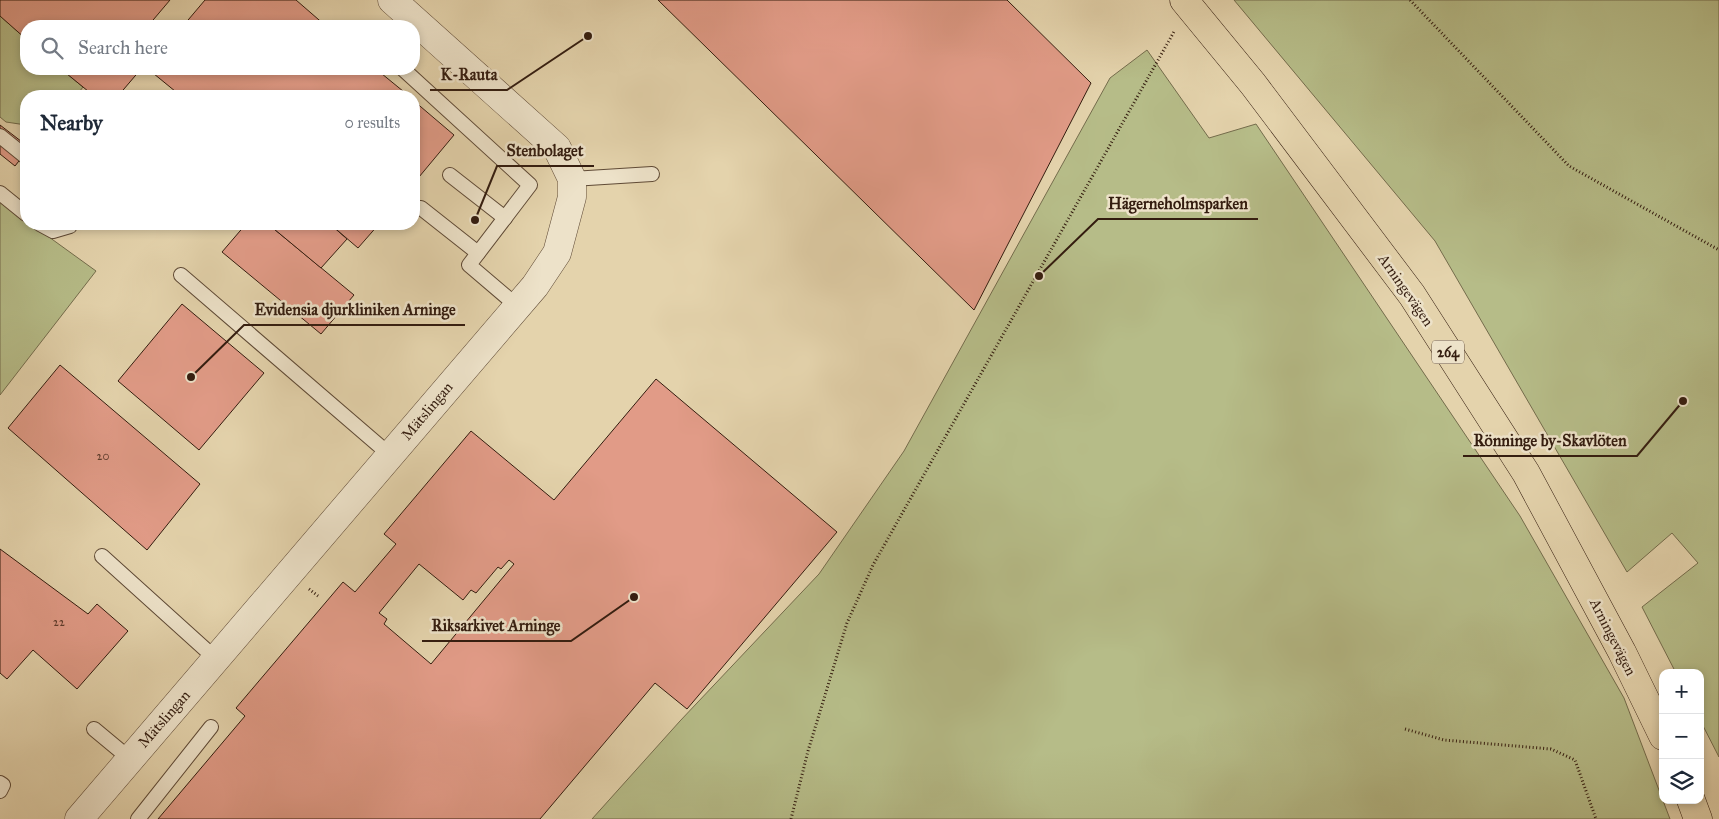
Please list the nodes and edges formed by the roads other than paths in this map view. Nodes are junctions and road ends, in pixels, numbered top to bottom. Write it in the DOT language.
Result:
graph roads {
  1 [pos="397,1"];
  2 [pos="1180,12"];
  3 [pos="418,20"];
  4 [pos="420,22"];
  5 [pos="410,75"];
  6 [pos="0,136"];
  7 [pos="20,152"];
  8 [pos="652,174"];
  9 [pos="450,175"];
  10 [pos="572,179"];
  11 [pos="0,193"];
  12 [pos="421,208"];
  13 [pos="20,209"];
  14 [pos="505,218"];
  15 [pos="478,253"];
  16 [pos="180,276"];
  17 [pos="516,305"];
  18 [pos="390,455"];
  19 [pos="102,556"];
  20 [pos="216,659"];
  21 [pos="211,727"];
  22 [pos="1659,728"];
  23 [pos="94,730"];
  24 [pos="130,759"];
  25 [pos="0,783"];
  26 [pos="0,791"];
  27 [pos="1692,804"];
  28 [pos="79,819"];
  29 [pos="138,819"];
  30 [pos="1698,819"];
  1 -- 3 [label="street"];
  2 -- 22 [label="main road, Arningevägen / 264"];
  4 -- 10 [label="street"];
  5 -- 14 [label="lane"];
  6 -- 7 [label="lane"];
  8 -- 10 [label="lane"];
  9 -- 14 [label="lane"];
  10 -- 17 [label="street, Mätslingan"];
  11 -- 13 [label="lane"];
  12 -- 15 [label="lane"];
  14 -- 15 [label="lane"];
  15 -- 17 [label="lane"];
  16 -- 18 [label="lane"];
  17 -- 18 [label="street, Mätslingan"];
  18 -- 20 [label="street, Mätslingan"];
  19 -- 20 [label="lane"];
  20 -- 24 [label="street, Mätslingan"];
  21 -- 29 [label="lane"];
  23 -- 24 [label="lane"];
  24 -- 28 [label="street, Mätslingan"];
  25 -- 26 [label="lane"];
  27 -- 30 [label="main road"];
}
